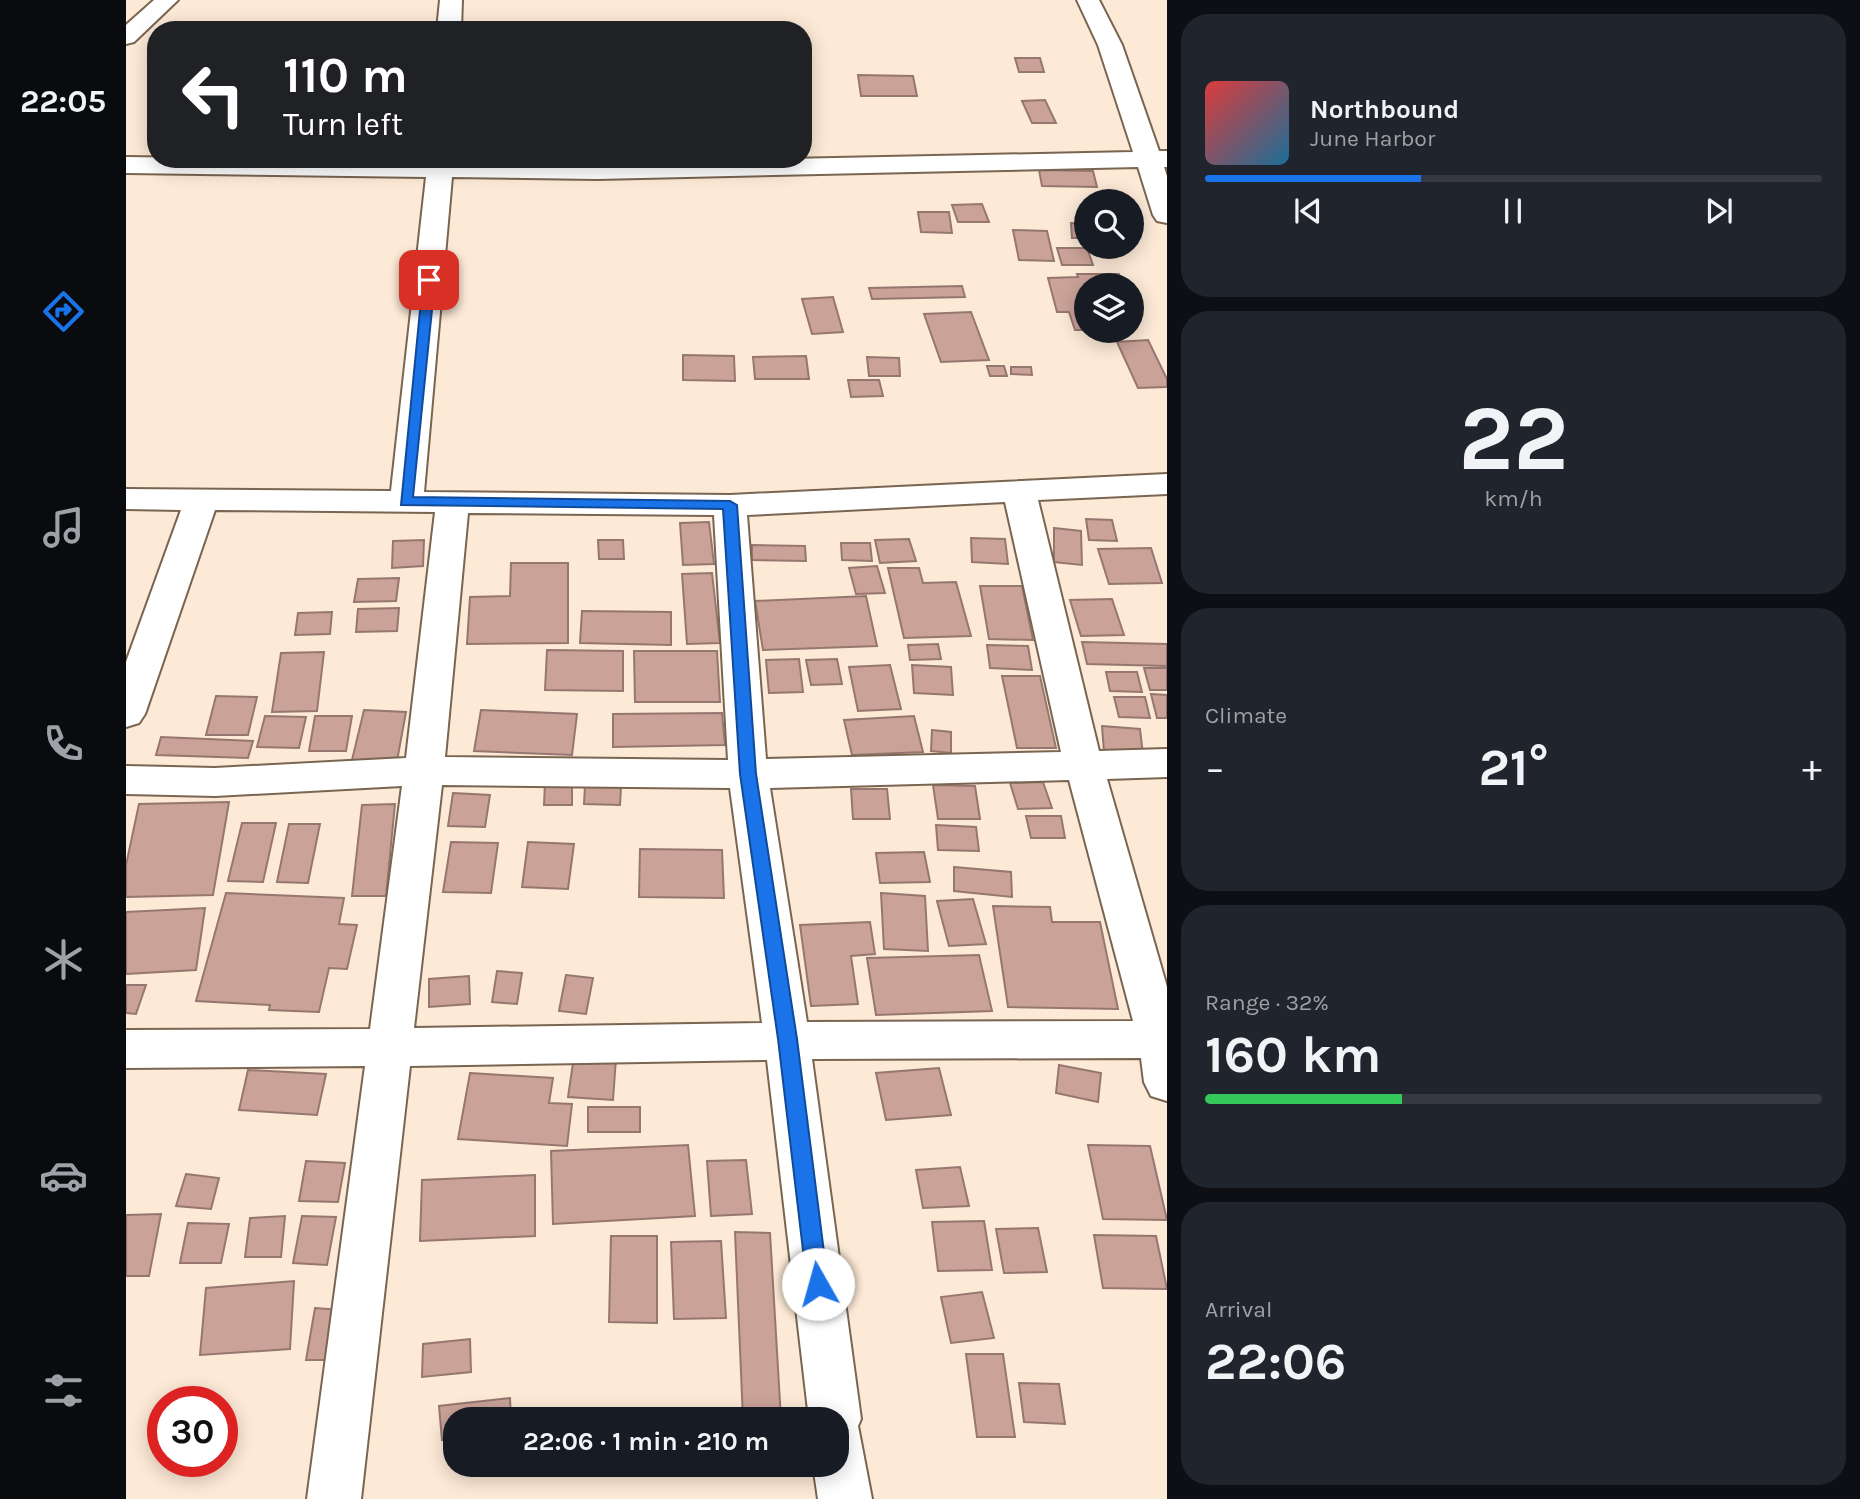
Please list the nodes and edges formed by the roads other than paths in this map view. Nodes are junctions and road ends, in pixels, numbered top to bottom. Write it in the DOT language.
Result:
graph roads {
  1 [pos="167,0"];
  2 [pos="451,0"];
  3 [pos="1088,0"];
  4 [pos="450,21"];
  5 [pos="126,37"];
  6 [pos="1157,159"];
  7 [pos="126,165"];
  8 [pos="147,165"];
  9 [pos="812,166"];
  10 [pos="441,168"];
  11 [pos="530,168"];
  12 [pos="737,168"];
  13 [pos="1167,215"];
  14 [pos="1167,484"];
  15 [pos="1019,491"];
  16 [pos="126,499"];
  17 [pos="453,500"];
  18 [pos="201,502"];
  19 [pos="406,502"];
  20 [pos="730,505"];
  21 [pos="126,714"];
  22 [pos="1167,763"];
  23 [pos="1084,765"];
  24 [pos="424,771"];
  25 [pos="748,774"];
  26 [pos="126,780"];
  27 [pos="787,1039"];
  28 [pos="126,1049"];
  29 [pos="390,1049"];
  30 [pos="1165,1054"];
  31 [pos="833,1407"];
  32 [pos="842,1477"];
  33 [pos="334,1499"];
  34 [pos="845,1499"];
  1 -- 5 [label="street"];
  2 -- 4 [label="street"];
  3 -- 6 [label="street"];
  6 -- 9 [label="street"];
  6 -- 13 [label="street"];
  7 -- 8 [label="street"];
  10 -- 19 [label="street"];
  11 -- 12 [label="street"];
  14 -- 15 [label="street"];
  15 -- 20 [label="street"];
  15 -- 23 [label="street"];
  16 -- 18 [label="street"];
  17 -- 19 [label="street"];
  17 -- 20 [label="street"];
  17 -- 24 [label="street"];
  18 -- 19 [label="street"];
  18 -- 21 [label="street"];
  20 -- 25 [label="street"];
  22 -- 23 [label="street"];
  23 -- 25 [label="street"];
  23 -- 30 [label="street"];
  24 -- 25 [label="street"];
  24 -- 26 [label="street"];
  24 -- 29 [label="street"];
  25 -- 27 [label="street"];
  27 -- 29 [label="street"];
  27 -- 30 [label="street"];
  27 -- 31 [label="street"];
  28 -- 29 [label="street"];
  29 -- 33 [label="street"];
  32 -- 34 [label="street"];
}
